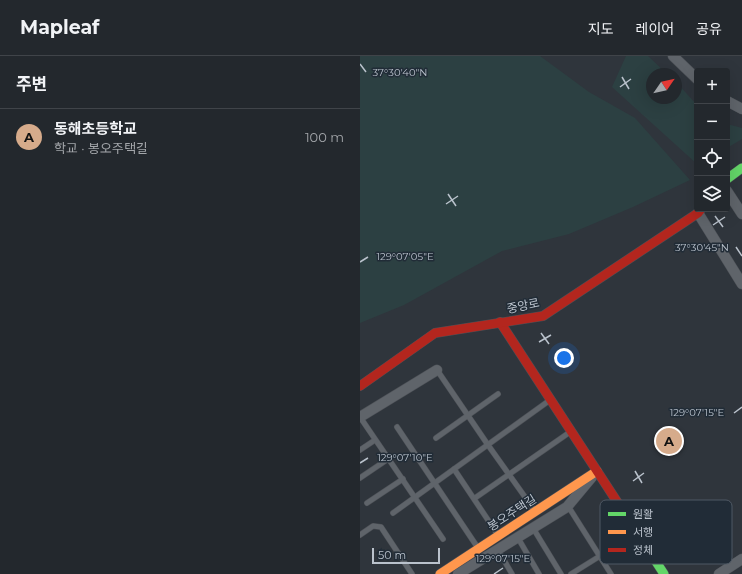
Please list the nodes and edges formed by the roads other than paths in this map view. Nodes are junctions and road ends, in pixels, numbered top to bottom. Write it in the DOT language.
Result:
graph roads {
  1 [pos="673,56"];
  2 [pos="694,76"];
  3 [pos="730,103"];
  4 [pos="742,109"];
  5 [pos="742,168"];
  6 [pos="730,177"];
  7 [pos="730,196"];
  8 [pos="699,212"];
  9 [pos="701,212"];
  10 [pos="742,214"];
  11 [pos="742,284"];
  12 [pos="500,322"];
  13 [pos="437,370"];
  14 [pos="360,386"];
  15 [pos="498,394"];
  16 [pos="550,400"];
  17 [pos="468,415"];
  18 [pos="360,417"];
  19 [pos="398,427"];
  20 [pos="571,432"];
  21 [pos="436,438"];
  22 [pos="375,440"];
  23 [pos="488,445"];
  24 [pos="360,450"];
  25 [pos="388,459"];
  26 [pos="454,469"];
  27 [pos="597,471"];
  28 [pos="508,475"];
  29 [pos="360,478"];
  30 [pos="402,479"];
  31 [pos="435,483"];
  32 [pos="415,497"];
  33 [pos="475,498"];
  34 [pos="616,500"];
  35 [pos="367,503"];
  36 [pos="568,506"];
  37 [pos="535,512"];
  38 [pos="393,513"];
  39 [pos="533,528"];
  40 [pos="360,535"];
  41 [pos="499,536"];
  42 [pos="518,538"];
  43 [pos="443,539"];
  44 [pos="478,549"];
  45 [pos="498,550"];
  46 [pos="600,556"];
  47 [pos="742,559"];
  48 [pos="605,564"];
  49 [pos="657,564"];
  50 [pos="412,574"];
  51 [pos="440,574"];
  52 [pos="458,574"];
  53 [pos="512,574"];
  54 [pos="539,574"];
  55 [pos="561,574"];
  56 [pos="571,574"];
  57 [pos="612,574"];
  58 [pos="664,574"];
  59 [pos="721,574"];
  1 -- 2 [label="street"];
  3 -- 4 [label="street"];
  5 -- 6 [label="street"];
  7 -- 10 [label="street"];
  8 -- 12 [label="street, 중앙로"];
  9 -- 11 [label="street"];
  12 -- 14 [label="street, 중앙로"];
  12 -- 16 [label="street"];
  13 -- 17 [label="lane"];
  13 -- 18 [label="street"];
  15 -- 17 [label="lane"];
  16 -- 20 [label="street"];
  16 -- 23 [label="lane"];
  17 -- 21 [label="lane"];
  17 -- 23 [label="lane"];
  18 -- 22 [label="lane"];
  19 -- 31 [label="lane"];
  20 -- 27 [label="street"];
  20 -- 28 [label="lane"];
  22 -- 24 [label="lane"];
  22 -- 25 [label="lane"];
  23 -- 26 [label="lane"];
  23 -- 28 [label="lane"];
  25 -- 29 [label="lane"];
  25 -- 30 [label="lane"];
  26 -- 31 [label="lane"];
  26 -- 33 [label="lane"];
  27 -- 34 [label="street"];
  27 -- 36 [label="street"];
  27 -- 37 [label="street, 봉오주택길"];
  28 -- 33 [label="lane"];
  28 -- 37 [label="lane"];
  30 -- 32 [label="lane"];
  30 -- 35 [label="lane"];
  31 -- 32 [label="lane"];
  31 -- 44 [label="lane"];
  32 -- 38 [label="lane"];
  32 -- 43 [label="lane"];
  33 -- 41 [label="lane"];
  36 -- 39 [label="street"];
  36 -- 46 [label="lane"];
  37 -- 41 [label="street, 봉오주택길"];
  39 -- 42 [label="street"];
  39 -- 55 [label="lane"];
  40 -- 50 [label="lane"];
  41 -- 44 [label="street, 봉오주택길"];
  42 -- 45 [label="street"];
  42 -- 54 [label="lane"];
  44 -- 51 [label="street, 봉오주택길"];
  45 -- 52 [label="street"];
  45 -- 53 [label="lane"];
  46 -- 56 [label="lane"];
  47 -- 59 [label="street"];
  48 -- 57 [label="lane"];
  49 -- 58 [label="street"];
}
